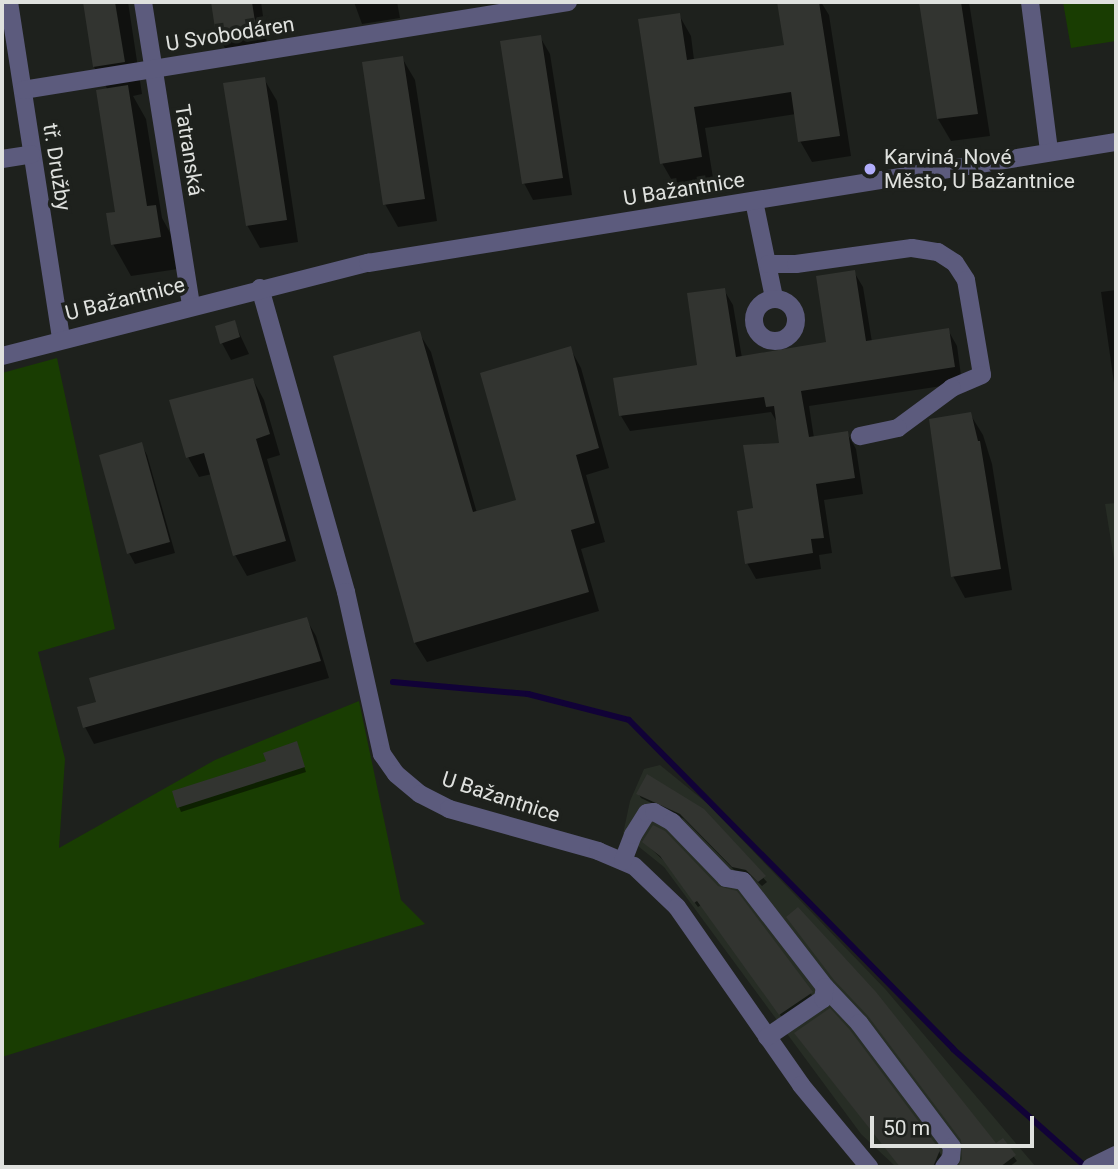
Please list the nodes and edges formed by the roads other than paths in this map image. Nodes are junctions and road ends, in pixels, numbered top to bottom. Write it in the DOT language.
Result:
graph roads {
  1 [pos="9,2"];
  2 [pos="143,2"];
  3 [pos="568,2"];
  4 [pos="1030,2"];
  5 [pos="153,70"];
  6 [pos="23,90"];
  7 [pos="1116,142"];
  8 [pos="1049,151"];
  9 [pos="32,155"];
  10 [pos="2,159"];
  11 [pos="754,201"];
  12 [pos="768,264"];
  13 [pos="260,288"];
  14 [pos="774,298"];
  15 [pos="191,306"];
  16 [pos="61,338"];
  17 [pos="2,356"];
  18 [pos="860,436"];
  19 [pos="623,861"];
  20 [pos="824,987"];
  21 [pos="767,1037"];
  22 [pos="869,1167"];
  23 [pos="944,1167"];
  1 -- 6 [label="street, tř. Družby"];
  2 -- 5 [label="street, Tatranská"];
  3 -- 5 [label="street, U Svobodáren"];
  4 -- 8 [label="street"];
  5 -- 6 [label="street, U Svobodáren"];
  5 -- 15 [label="street, Tatranská"];
  6 -- 9 [label="street, tř. Družby"];
  7 -- 8 [label="street, U Bažantnice"];
  8 -- 11 [label="street, U Bažantnice"];
  9 -- 10 [label="street"];
  9 -- 16 [label="street, tř. Družby"];
  11 -- 12 [label="street"];
  11 -- 13 [label="street, U Bažantnice"];
  12 -- 14 [label="street"];
  12 -- 18 [label="street"];
  13 -- 15 [label="street, U Bažantnice"];
  13 -- 19 [label="street, U Bažantnice"];
  15 -- 16 [label="street, U Bažantnice"];
  16 -- 17 [label="street, U Bažantnice"];
  19 -- 20 [label="street"];
  19 -- 21 [label="street, U Bažantnice"];
  20 -- 21 [label="street"];
  20 -- 23 [label="street"];
  21 -- 22 [label="street, U Bažantnice"];
}
